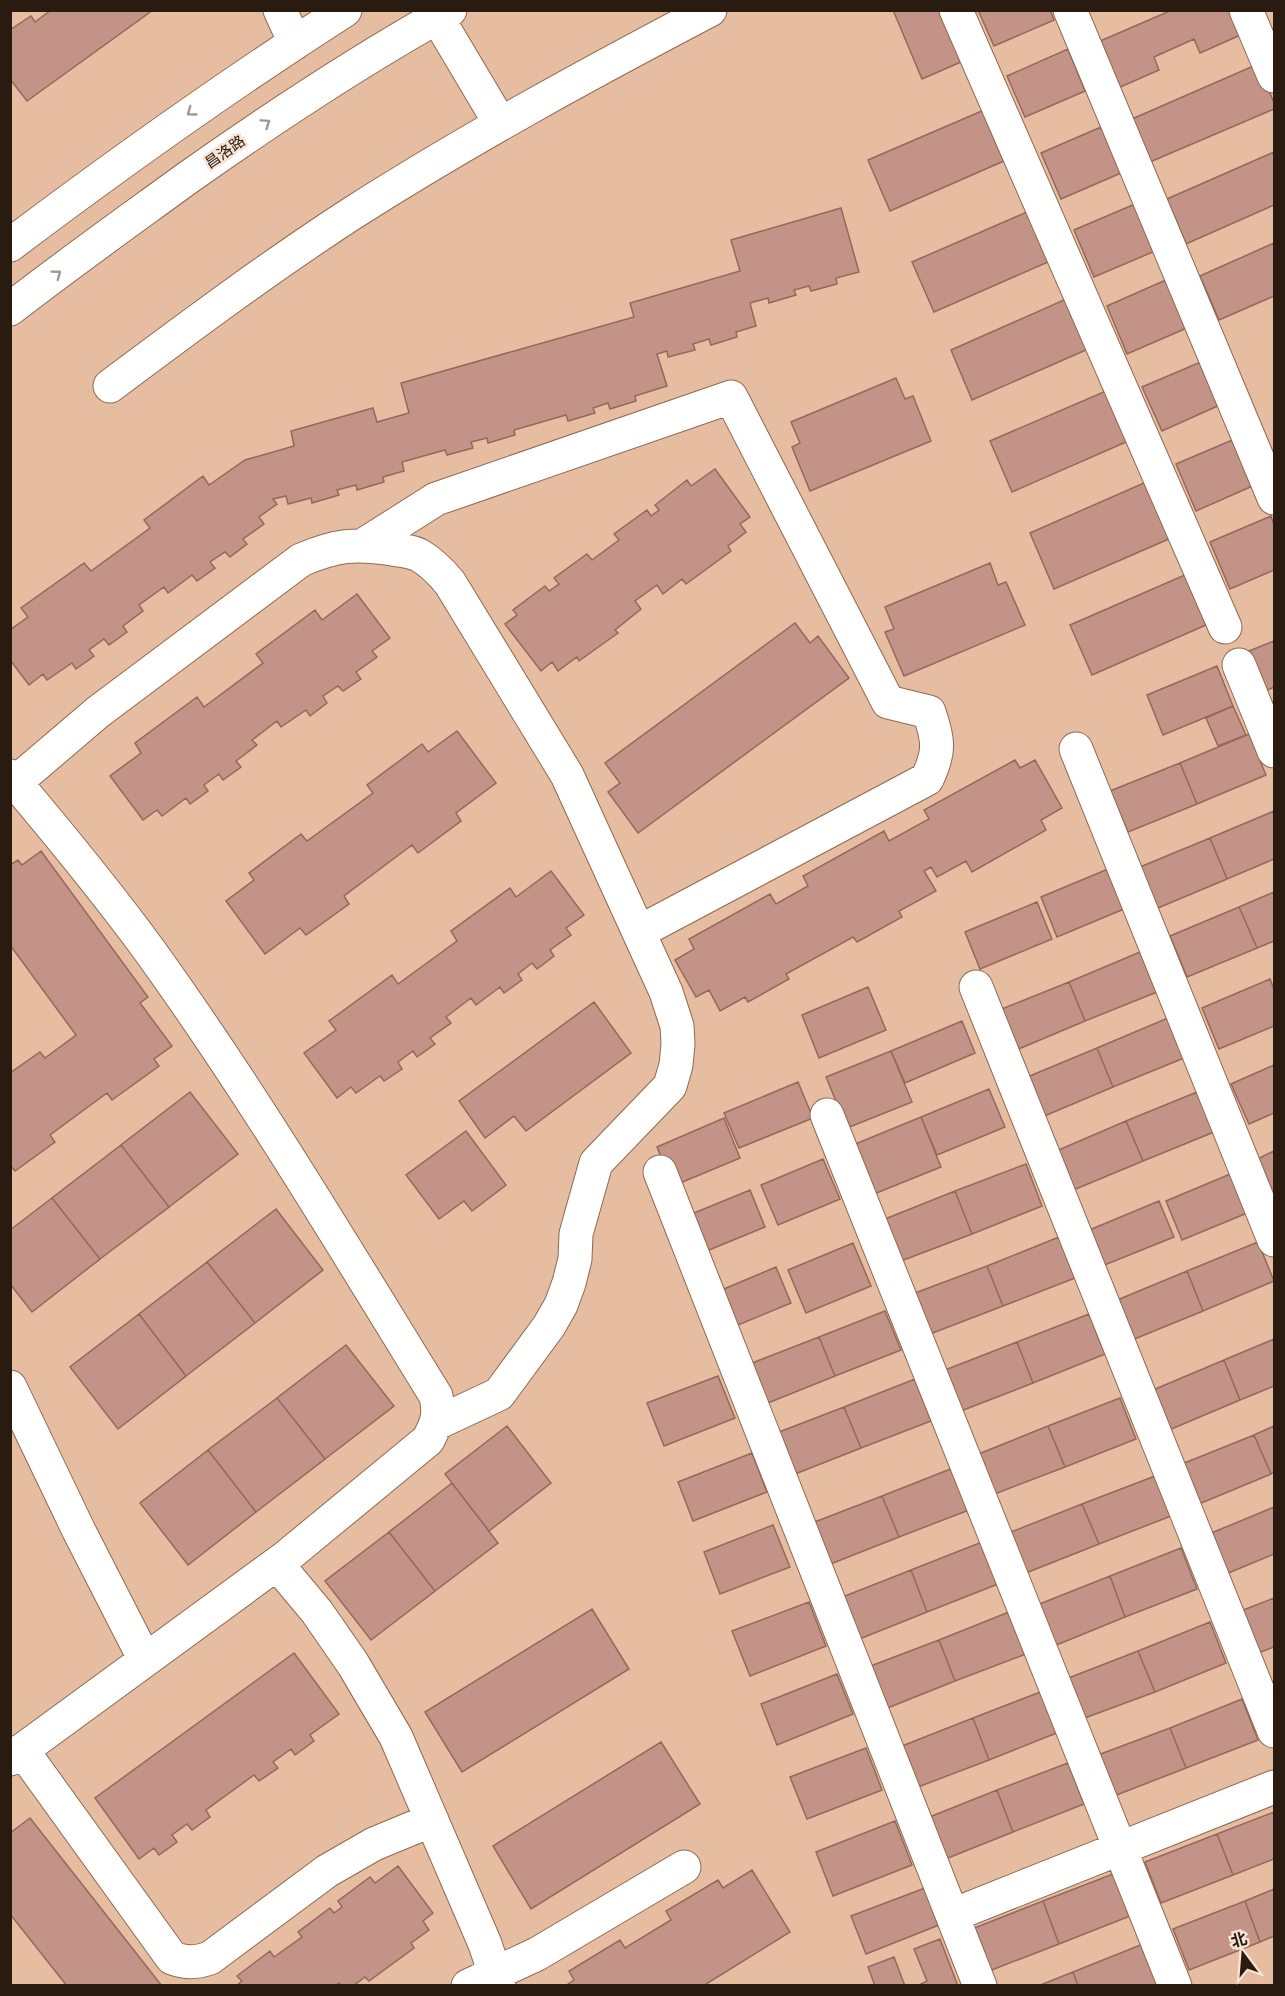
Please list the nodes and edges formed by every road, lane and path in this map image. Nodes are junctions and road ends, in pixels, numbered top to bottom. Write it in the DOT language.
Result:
graph roads {
  1 [pos="280,10"];
  2 [pos="345,10"];
  3 [pos="710,10"];
  4 [pos="956,10"];
  5 [pos="1070,10"];
  6 [pos="1246,10"];
  7 [pos="444,14"];
  8 [pos="295,43"];
  9 [pos="1275,76"];
  10 [pos="500,123"];
  11 [pos="10,245"];
  12 [pos="10,309"];
  13 [pos="110,386"];
  14 [pos="1275,498"];
  15 [pos="365,544"];
  16 [pos="1225,627"];
  17 [pos="1239,665"];
  18 [pos="1076,748"];
  19 [pos="1275,752"];
  20 [pos="12,782"];
  21 [pos="639,932"];
  22 [pos="976,987"];
  23 [pos="827,1116"];
  24 [pos="660,1172"];
  25 [pos="1275,1240"];
  26 [pos="10,1387"];
  27 [pos="437,1423"];
  28 [pos="277,1564"];
  29 [pos="145,1660"];
  30 [pos="1275,1731"];
  31 [pos="16,1754"];
  32 [pos="1275,1787"];
  33 [pos="432,1820"];
  34 [pos="1120,1848"];
  35 [pos="684,1867"];
  36 [pos="953,1915"];
  37 [pos="487,1981"];
  38 [pos="980,1986"];
  39 [pos="1175,1986"];
  1 -- 8 [label="street"];
  2 -- 8 [label="street"];
  3 -- 10 [label="street"];
  4 -- 16 [label="street"];
  5 -- 14 [label="street"];
  6 -- 9 [label="street"];
  7 -- 10 [label="street"];
  12 -- 7 [label="street, 昌洛路, one-way"];
  8 -- 11 [label="street, one-way"];
  10 -- 13 [label="street"];
  15 -- 20 [label="street"];
  15 -- 21 [label="street"];
  15 -- 21 [label="street"];
  17 -- 19 [label="street"];
  18 -- 25 [label="street"];
  20 -- 27 [label="street"];
  21 -- 27 [label="street"];
  22 -- 30 [label="street"];
  23 -- 34 [label="street"];
  24 -- 36 [label="street"];
  26 -- 29 [label="street"];
  27 -- 28 [label="street"];
  28 -- 29 [label="street"];
  28 -- 33 [label="street"];
  29 -- 31 [label="street"];
  31 -- 33 [label="street"];
  32 -- 34 [label="street"];
  33 -- 37 [label="street"];
  34 -- 36 [label="street"];
  34 -- 39 [label="street"];
  35 -- 37 [label="street"];
  36 -- 38 [label="street"];
}
